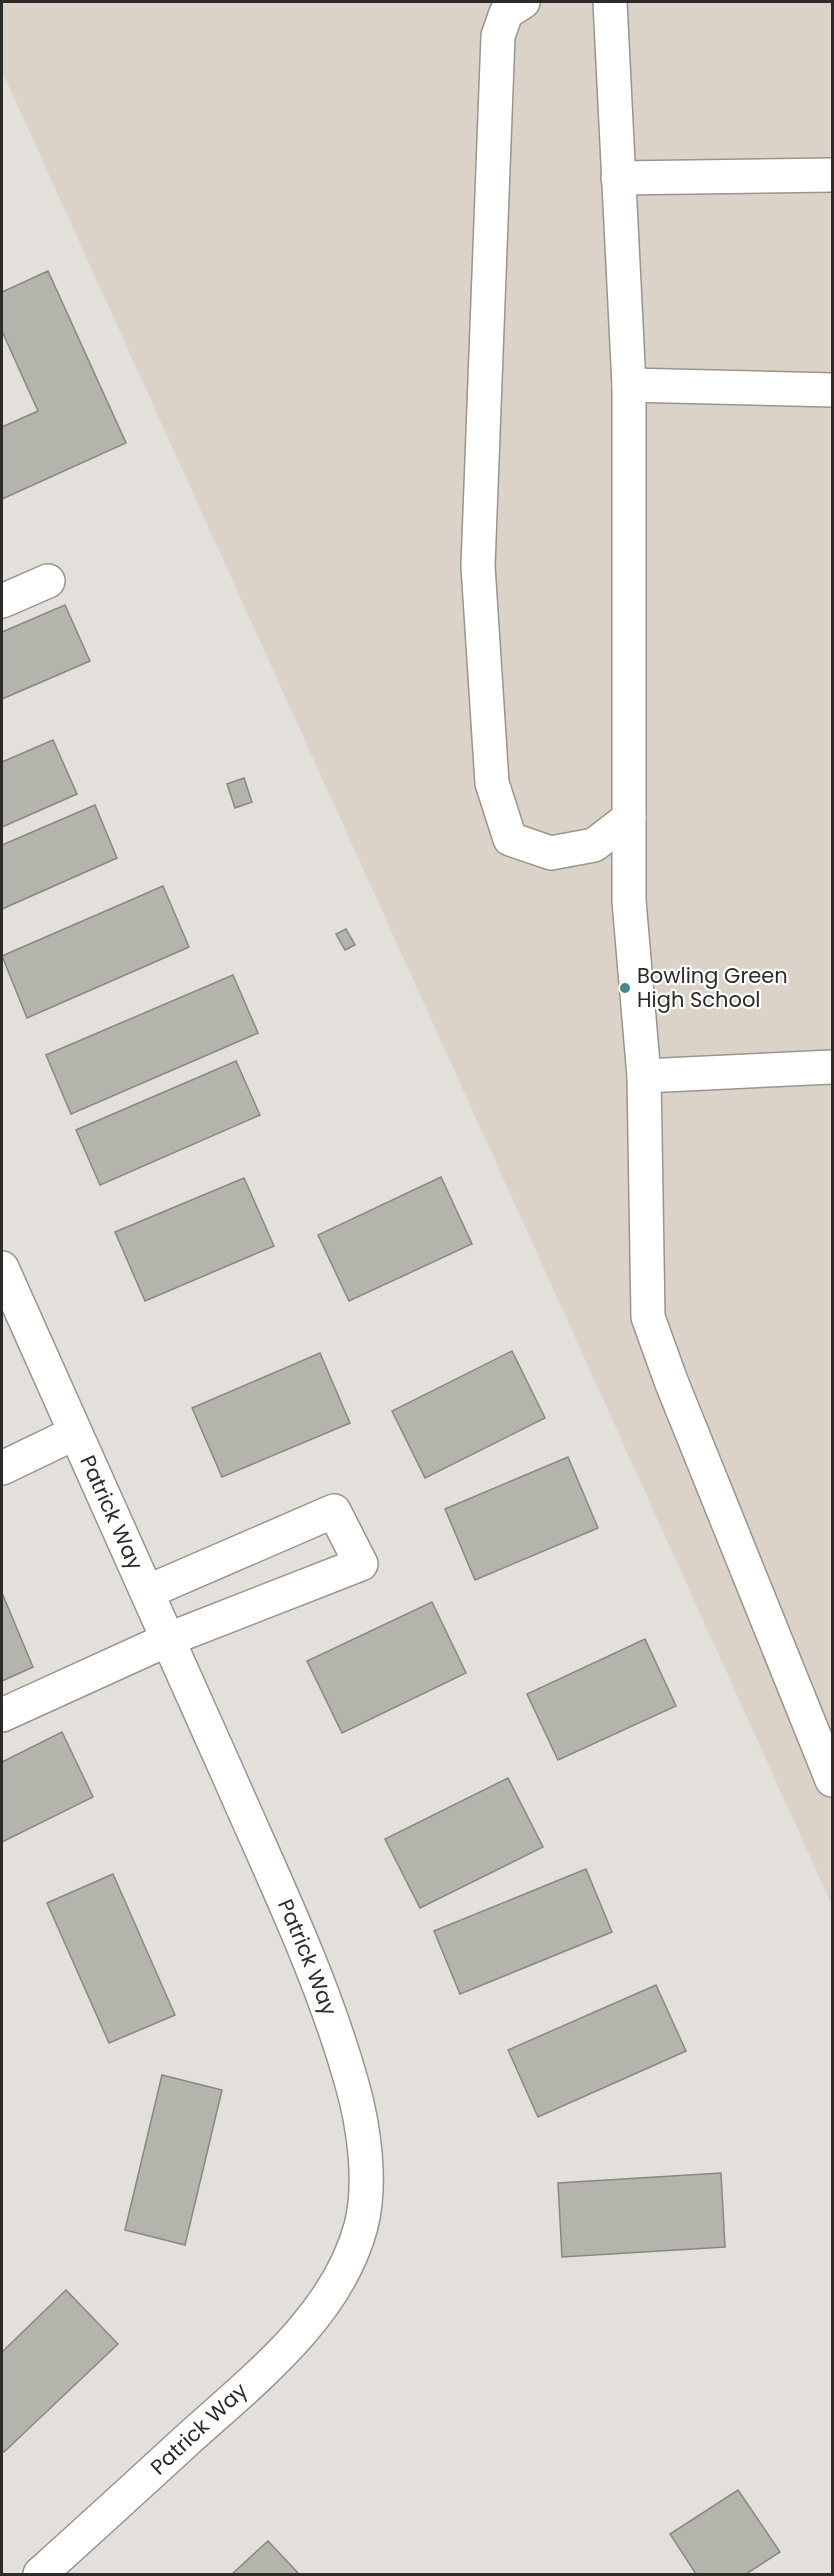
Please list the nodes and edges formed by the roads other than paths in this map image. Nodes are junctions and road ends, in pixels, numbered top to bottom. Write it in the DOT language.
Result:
graph roads {
  1 [pos="523,2"];
  2 [pos="610,2"];
  3 [pos="832,175"];
  4 [pos="618,178"];
  5 [pos="629,385"];
  6 [pos="832,390"];
  7 [pos="48,581"];
  8 [pos="2,601"];
  9 [pos="629,818"];
  10 [pos="832,1067"];
  11 [pos="644,1076"];
  12 [pos="2,1268"];
  13 [pos="75,1433"];
  14 [pos="2,1468"];
  15 [pos="147,1592"];
  16 [pos="169,1639"];
  17 [pos="2,1715"];
  18 [pos="832,1780"];
  19 [pos="40,2574"];
  1 -- 9 [label="street"];
  2 -- 4 [label="street"];
  3 -- 4 [label="street"];
  4 -- 5 [label="street"];
  5 -- 6 [label="street"];
  5 -- 9 [label="street"];
  7 -- 8 [label="street"];
  9 -- 11 [label="street"];
  10 -- 11 [label="street"];
  11 -- 18 [label="street"];
  12 -- 13 [label="street, Patrick Way"];
  13 -- 14 [label="street"];
  13 -- 15 [label="street, Patrick Way"];
  15 -- 16 [label="street, Patrick Way"];
  15 -- 16 [label="street"];
  16 -- 17 [label="street"];
  16 -- 19 [label="street, Patrick Way"];
}
